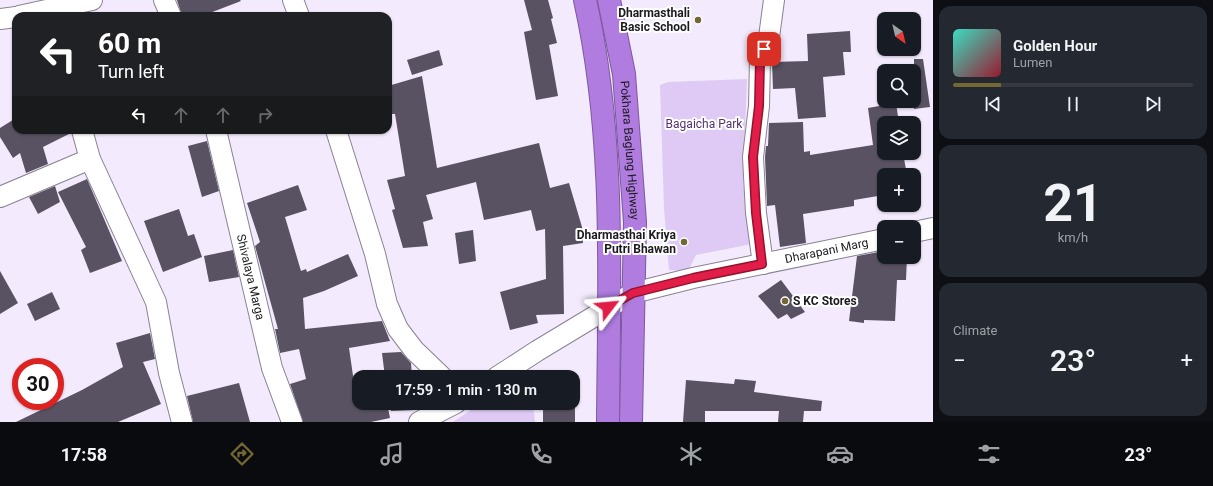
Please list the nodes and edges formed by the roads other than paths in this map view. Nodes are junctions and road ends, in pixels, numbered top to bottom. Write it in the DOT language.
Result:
graph roads {
  1 [pos="92,0"];
  2 [pos="164,0"];
  3 [pos="293,0"];
  4 [pos="585,0"];
  5 [pos="609,0"];
  6 [pos="774,0"];
  7 [pos="54,12"];
  8 [pos="169,12"];
  9 [pos="297,12"];
  10 [pos="12,18"];
  11 [pos="0,20"];
  12 [pos="83,134"];
  13 [pos="217,134"];
  14 [pos="337,134"];
  15 [pos="90,159"];
  16 [pos="0,197"];
  17 [pos="933,228"];
  18 [pos="921,231"];
  19 [pos="877,240"];
  20 [pos="762,264"];
  21 [pos="633,293"];
  22 [pos="608,307"];
  23 [pos="435,370"];
  24 [pos="508,370"];
  25 [pos="442,410"];
  26 [pos="182,422"];
  27 [pos="292,422"];
  28 [pos="419,422"];
  29 [pos="608,422"];
  30 [pos="631,422"];
  1 -- 7 [label="street"];
  2 -- 8 [label="street"];
  3 -- 9 [label="street"];
  4 -- 22 [label="highway, Pokhara Baglung Highway"];
  5 -- 21 [label="highway, Pokhara Baglung Highway"];
  6 -- 20 [label="street"];
  10 -- 11 [label="street"];
  12 -- 15 [label="street"];
  13 -- 27 [label="street, Shivalaya Marga"];
  14 -- 23 [label="street"];
  15 -- 16 [label="street"];
  15 -- 26 [label="street"];
  17 -- 18 [label="street"];
  19 -- 20 [label="street, Dharapani Marg"];
  20 -- 21 [label="street, Dharapani Marg"];
  21 -- 22 [label="street, Dharapani Marg"];
  21 -- 30 [label="highway, Pokhara Baglung Highway"];
  22 -- 24 [label="street, Dharapani Marg"];
  22 -- 29 [label="highway, Pokhara Baglung Highway"];
  25 -- 28 [label="street"];
}
